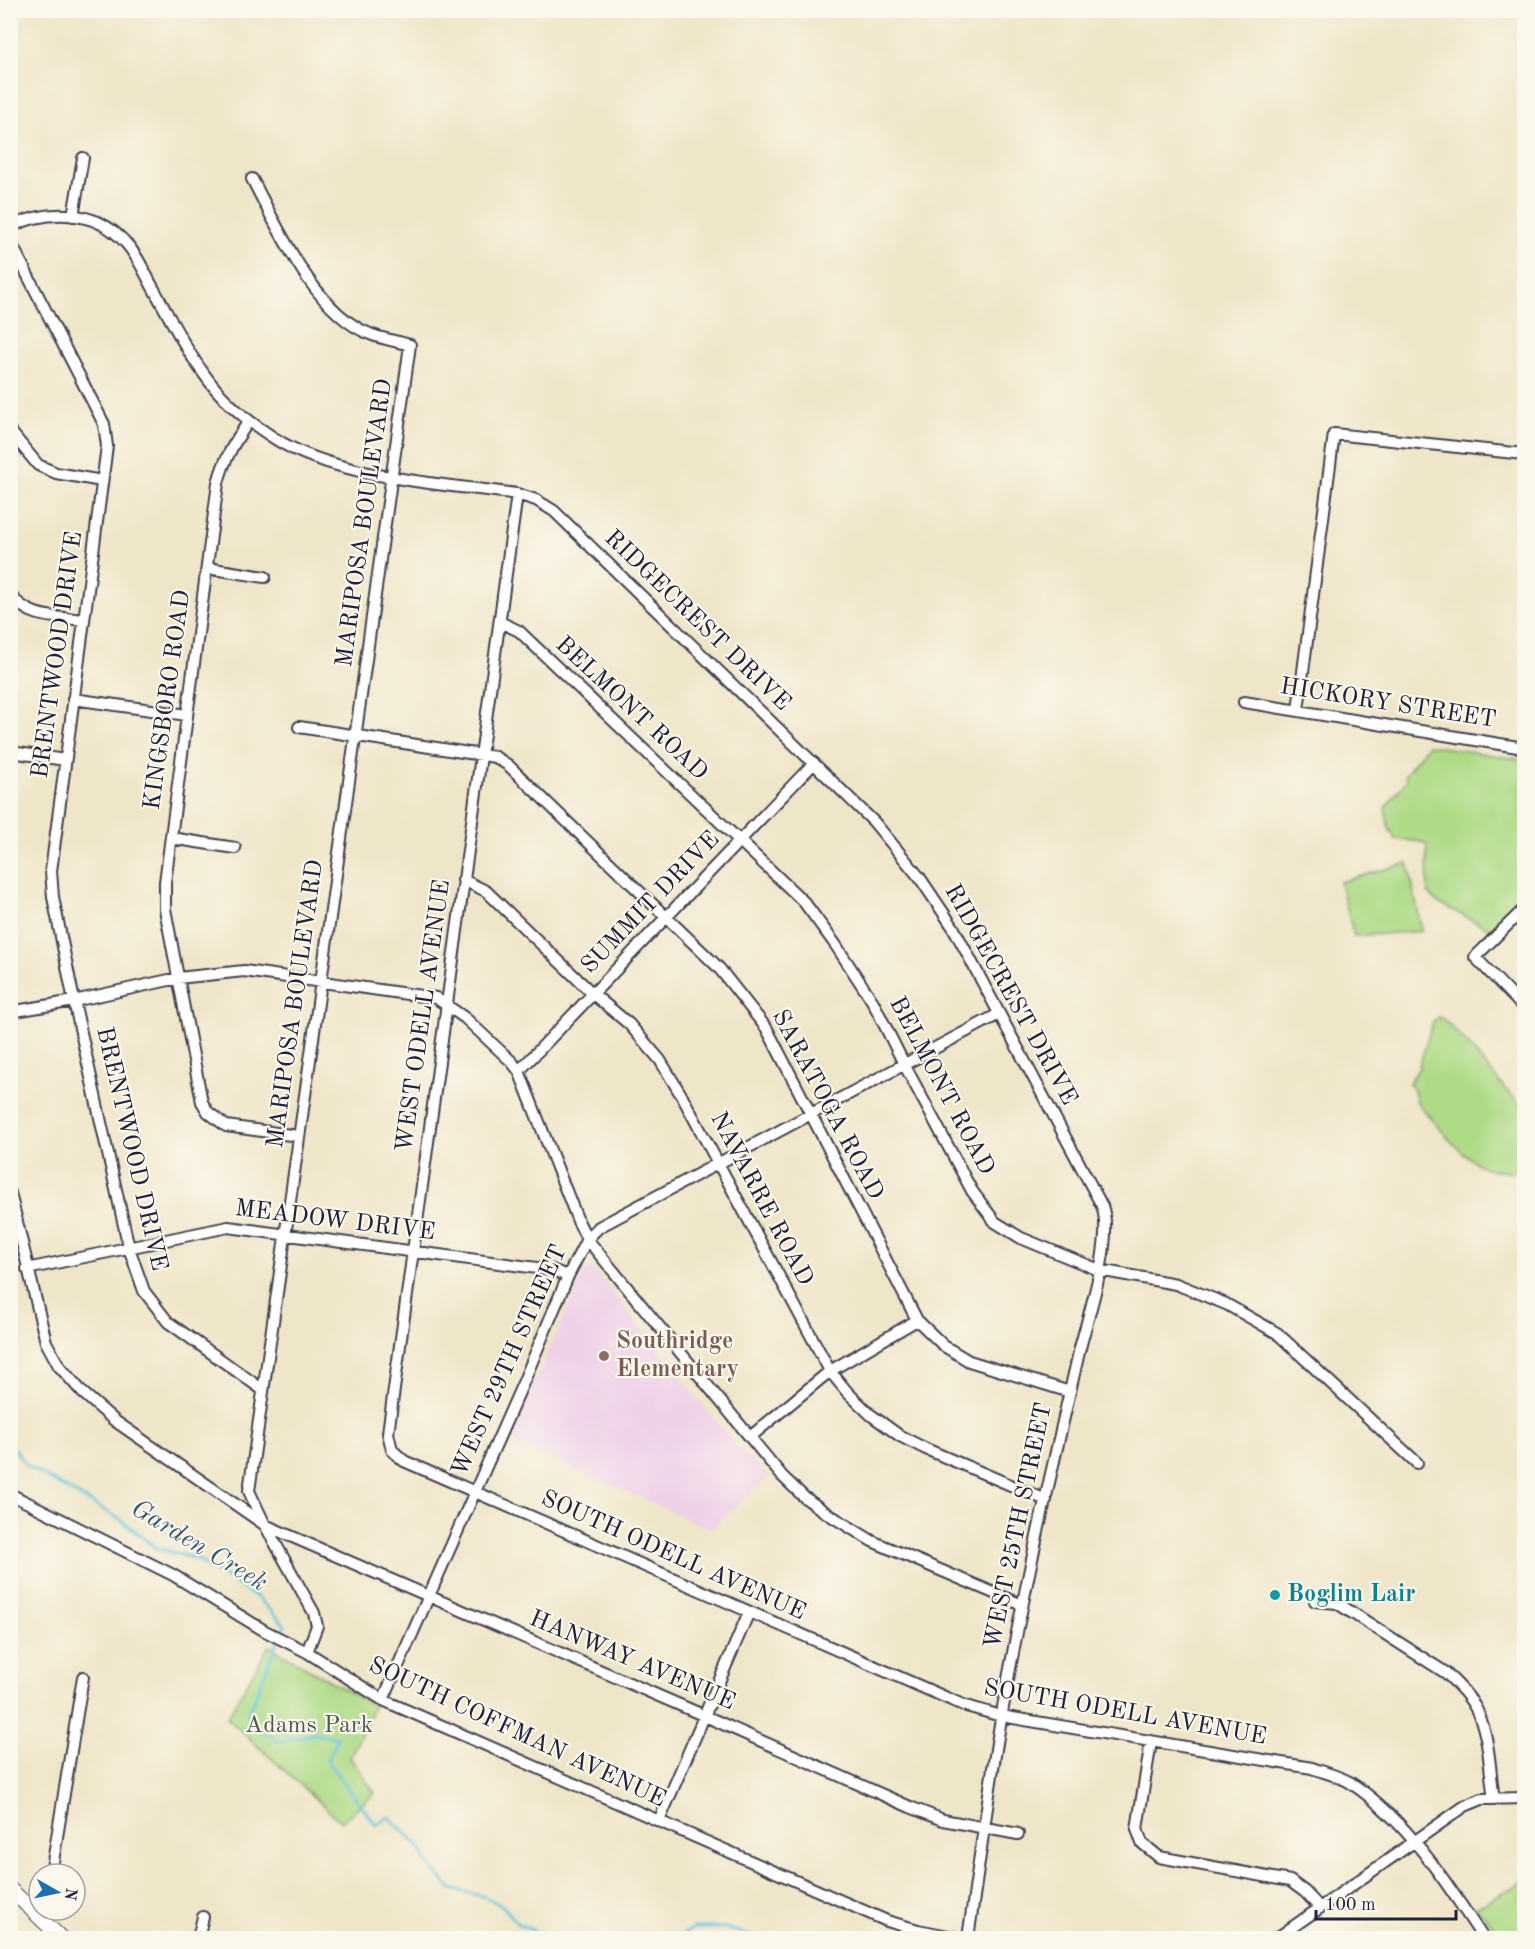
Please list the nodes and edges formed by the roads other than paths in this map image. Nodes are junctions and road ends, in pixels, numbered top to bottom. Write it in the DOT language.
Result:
graph roads {
  1 [pos="83,158"];
  2 [pos="252,178"];
  3 [pos="73,216"];
  4 [pos="10,227"];
  5 [pos="10,241"];
  6 [pos="249,421"];
  7 [pos="10,431"];
  8 [pos="1524,454"];
  9 [pos="393,477"];
  10 [pos="102,481"];
  11 [pos="517,494"];
  12 [pos="207,568"];
  13 [pos="265,577"];
  14 [pos="10,595"];
  15 [pos="84,620"];
  16 [pos="500,622"];
  17 [pos="73,699"];
  18 [pos="1244,702"];
  19 [pos="1298,710"];
  20 [pos="187,715"];
  21 [pos="299,727"];
  22 [pos="357,736"];
  23 [pos="1524,748"];
  24 [pos="10,750"];
  25 [pos="480,755"];
  26 [pos="65,760"];
  27 [pos="814,763"];
  28 [pos="171,838"];
  29 [pos="740,840"];
  30 [pos="235,848"];
  31 [pos="463,880"];
  32 [pos="1524,909"];
  33 [pos="667,917"];
  34 [pos="178,978"];
  35 [pos="320,982"];
  36 [pos="593,994"];
  37 [pos="74,1000"];
  38 [pos="447,1005"];
  39 [pos="1524,1008"];
  40 [pos="10,1012"];
  41 [pos="999,1014"];
  42 [pos="904,1064"];
  43 [pos="519,1071"];
  44 [pos="812,1115"];
  45 [pos="298,1136"];
  46 [pos="717,1163"];
  47 [pos="10,1193"];
  48 [pos="285,1234"];
  49 [pos="587,1239"];
  50 [pos="129,1248"];
  51 [pos="413,1252"];
  52 [pos="27,1269"];
  53 [pos="1099,1270"];
  54 [pos="568,1276"];
  55 [pos="917,1320"];
  56 [pos="830,1371"];
  57 [pos="263,1390"];
  58 [pos="1070,1392"];
  59 [pos="750,1437"];
  60 [pos="1417,1463"];
  61 [pos="474,1492"];
  62 [pos="10,1494"];
  63 [pos="1046,1500"];
  64 [pos="265,1525"];
  65 [pos="429,1597"];
  66 [pos="1315,1601"];
  67 [pos="1022,1605"];
  68 [pos="749,1612"];
  69 [pos="307,1652"];
  70 [pos="83,1677"];
  71 [pos="382,1700"];
  72 [pos="705,1716"];
  73 [pos="1001,1716"];
  74 [pos="1151,1742"];
  75 [pos="1524,1798"];
  76 [pos="1494,1799"];
  77 [pos="659,1821"];
  78 [pos="984,1828"];
  79 [pos="1018,1834"];
  80 [pos="1414,1842"];
  81 [pos="53,1862"];
  82 [pos="10,1889"];
  83 [pos="27,1902"];
  84 [pos="1320,1908"];
  85 [pos="203,1917"];
  86 [pos="50,1922"];
  87 [pos="61,1938"];
  88 [pos="198,1938"];
  89 [pos="959,1938"];
  90 [pos="968,1938"];
  91 [pos="1277,1938"];
  92 [pos="1483,1938"];
  1 -- 3 [label="street"];
  2 -- 9 [label="street, MARIPOSA BOULEVARD"];
  3 -- 4 [label="street, RIDGECREST DRIVE"];
  3 -- 6 [label="street, RIDGECREST DRIVE"];
  5 -- 10 [label="street, BRENTWOOD DRIVE"];
  6 -- 9 [label="street, RIDGECREST DRIVE"];
  6 -- 12 [label="street, KINGSBORO ROAD"];
  7 -- 10 [label="street"];
  8 -- 19 [label="street"];
  9 -- 11 [label="street, RIDGECREST DRIVE"];
  9 -- 22 [label="street, MARIPOSA BOULEVARD"];
  10 -- 15 [label="street, BRENTWOOD DRIVE"];
  11 -- 16 [label="street, WEST ODELL AVENUE"];
  11 -- 27 [label="street, RIDGECREST DRIVE"];
  12 -- 13 [label="street, KINGSBORO ROAD"];
  12 -- 20 [label="street, KINGSBORO ROAD"];
  14 -- 15 [label="street"];
  15 -- 17 [label="street, BRENTWOOD DRIVE"];
  16 -- 25 [label="street, WEST ODELL AVENUE"];
  16 -- 29 [label="street, BELMONT ROAD"];
  17 -- 20 [label="street"];
  17 -- 26 [label="street, BRENTWOOD DRIVE"];
  18 -- 19 [label="street, HICKORY STREET"];
  19 -- 23 [label="street, HICKORY STREET"];
  20 -- 28 [label="street, KINGSBORO ROAD"];
  21 -- 22 [label="street, SARATOGA ROAD"];
  22 -- 25 [label="street, SARATOGA ROAD"];
  22 -- 35 [label="street, MARIPOSA BOULEVARD"];
  24 -- 26 [label="street"];
  25 -- 31 [label="street, WEST ODELL AVENUE"];
  25 -- 33 [label="street, SARATOGA ROAD"];
  26 -- 37 [label="street, BRENTWOOD DRIVE"];
  27 -- 29 [label="street, SUMMIT DRIVE"];
  27 -- 41 [label="street, RIDGECREST DRIVE"];
  28 -- 30 [label="street, KINGSBORO ROAD"];
  28 -- 34 [label="street, KINGSBORO ROAD"];
  29 -- 33 [label="street, SUMMIT DRIVE"];
  29 -- 42 [label="street, BELMONT ROAD"];
  31 -- 36 [label="street, NAVARRE ROAD"];
  31 -- 38 [label="street, WEST ODELL AVENUE"];
  32 -- 39 [label="street"];
  33 -- 36 [label="street, SUMMIT DRIVE"];
  33 -- 44 [label="street, SARATOGA ROAD"];
  34 -- 35 [label="street"];
  34 -- 37 [label="street"];
  34 -- 45 [label="street, KINGSBORO ROAD"];
  35 -- 38 [label="street"];
  35 -- 45 [label="street, MARIPOSA BOULEVARD"];
  36 -- 43 [label="street, SUMMIT DRIVE"];
  36 -- 46 [label="street, NAVARRE ROAD"];
  37 -- 40 [label="street"];
  37 -- 50 [label="street, BRENTWOOD DRIVE"];
  38 -- 43 [label="street"];
  38 -- 51 [label="street, WEST ODELL AVENUE"];
  41 -- 42 [label="street, WEST 29TH STREET"];
  41 -- 53 [label="street, RIDGECREST DRIVE"];
  42 -- 44 [label="street, WEST 29TH STREET"];
  42 -- 53 [label="street, BELMONT ROAD"];
  43 -- 49 [label="street"];
  44 -- 46 [label="street, WEST 29TH STREET"];
  44 -- 55 [label="street, SARATOGA ROAD"];
  45 -- 48 [label="street, MARIPOSA BOULEVARD"];
  46 -- 49 [label="street, WEST 29TH STREET"];
  46 -- 56 [label="street, NAVARRE ROAD"];
  47 -- 52 [label="street"];
  48 -- 50 [label="street, MEADOW DRIVE"];
  48 -- 51 [label="street, MEADOW DRIVE"];
  48 -- 57 [label="street, MARIPOSA BOULEVARD"];
  49 -- 54 [label="street, WEST 29TH STREET"];
  49 -- 59 [label="street"];
  50 -- 52 [label="street, MEADOW DRIVE"];
  50 -- 57 [label="street, BRENTWOOD DRIVE"];
  51 -- 54 [label="street, MEADOW DRIVE"];
  51 -- 61 [label="street, WEST ODELL AVENUE"];
  52 -- 64 [label="street"];
  53 -- 58 [label="street, WEST 25TH STREET"];
  53 -- 60 [label="street, BELMONT ROAD"];
  54 -- 61 [label="street, WEST 29TH STREET"];
  55 -- 56 [label="street"];
  55 -- 58 [label="street, SARATOGA ROAD"];
  56 -- 59 [label="street"];
  56 -- 63 [label="street, NAVARRE ROAD"];
  57 -- 64 [label="street, MARIPOSA BOULEVARD"];
  58 -- 63 [label="street, WEST 25TH STREET"];
  59 -- 67 [label="street"];
  61 -- 65 [label="street, WEST 29TH STREET"];
  61 -- 68 [label="street, SOUTH ODELL AVENUE"];
  62 -- 69 [label="street, SOUTH COFFMAN AVENUE"];
  63 -- 67 [label="street, WEST 25TH STREET"];
  64 -- 65 [label="street, HANWAY AVENUE"];
  64 -- 69 [label="street, MARIPOSA BOULEVARD"];
  65 -- 71 [label="street, WEST 29TH STREET"];
  65 -- 72 [label="street, HANWAY AVENUE"];
  66 -- 76 [label="street"];
  67 -- 73 [label="street, WEST 25TH STREET"];
  68 -- 72 [label="street"];
  68 -- 73 [label="street, SOUTH ODELL AVENUE"];
  69 -- 71 [label="street, SOUTH COFFMAN AVENUE"];
  70 -- 81 [label="street"];
  71 -- 77 [label="street, SOUTH COFFMAN AVENUE"];
  72 -- 77 [label="street"];
  72 -- 78 [label="street, HANWAY AVENUE"];
  73 -- 74 [label="street, SOUTH ODELL AVENUE"];
  73 -- 78 [label="street, WEST 25TH STREET"];
  74 -- 80 [label="street, SOUTH ODELL AVENUE"];
  74 -- 84 [label="street"];
  75 -- 76 [label="street"];
  76 -- 80 [label="street"];
  77 -- 89 [label="street, SOUTH COFFMAN AVENUE"];
  78 -- 79 [label="street"];
  78 -- 90 [label="street, WEST 25TH STREET"];
  80 -- 84 [label="street"];
  80 -- 92 [label="street, SOUTH ODELL AVENUE"];
  82 -- 83 [label="main road"];
  84 -- 91 [label="street"];
  85 -- 88 [label="street"];
  86 -- 87 [label="main road"];
}
